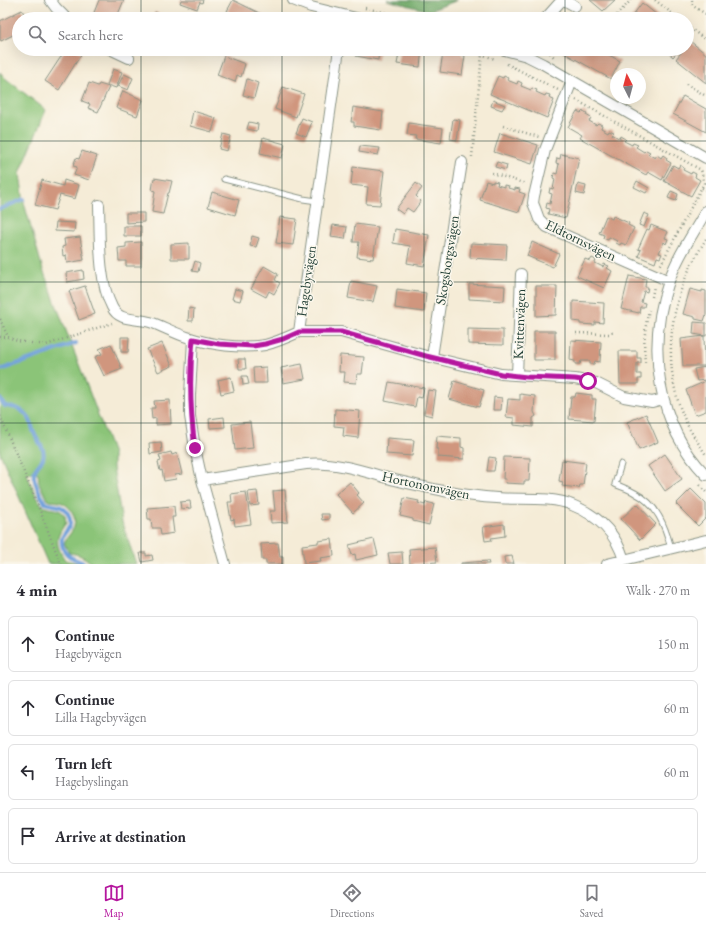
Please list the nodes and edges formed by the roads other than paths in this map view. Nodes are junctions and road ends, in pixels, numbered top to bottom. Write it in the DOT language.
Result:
graph roads {
  1 [pos="50,0"];
  2 [pos="294,0"];
  3 [pos="563,0"];
  4 [pos="575,6"];
  5 [pos="60,12"];
  6 [pos="327,12"];
  7 [pos="552,12"];
  8 [pos="125,56"];
  9 [pos="337,56"];
  10 [pos="535,56"];
  11 [pos="129,58"];
  12 [pos="572,81"];
  13 [pos="706,158"];
  14 [pos="467,162"];
  15 [pos="224,179"];
  16 [pos="317,200"];
  17 [pos="99,205"];
  18 [pos="706,211"];
  19 [pos="521,274"];
  20 [pos="669,281"];
  21 [pos="299,332"];
  22 [pos="193,339"];
  23 [pos="432,357"];
  24 [pos="517,375"];
  25 [pos="664,399"];
  26 [pos="621,464"];
  27 [pos="706,475"];
  28 [pos="202,480"];
  29 [pos="706,540"];
  30 [pos="671,548"];
  31 [pos="624,560"];
  32 [pos="225,564"];
  33 [pos="607,564"];
  1 -- 5 [label="street"];
  2 -- 6 [label="street"];
  3 -- 4 [label="street"];
  3 -- 7 [label="street"];
  8 -- 11 [label="street"];
  9 -- 16 [label="street, Hagebyvägen"];
  10 -- 12 [label="street"];
  12 -- 13 [label="street"];
  12 -- 20 [label="street, Eldtornsvägen"];
  14 -- 23 [label="street, Skogsborgsvägen"];
  15 -- 16 [label="lane"];
  16 -- 21 [label="street, Hagebyvägen"];
  17 -- 22 [label="street"];
  18 -- 20 [label="street"];
  19 -- 24 [label="street, Kvittenvägen"];
  20 -- 25 [label="street"];
  21 -- 22 [label="street"];
  21 -- 23 [label="street, Hagebyvägen"];
  22 -- 28 [label="street"];
  23 -- 24 [label="street, Hagebyvägen"];
  24 -- 25 [label="street, Hagebyvägen"];
  25 -- 27 [label="street"];
  26 -- 30 [label="lane"];
  28 -- 31 [label="street, Hortonomvägen"];
  28 -- 32 [label="street"];
  29 -- 30 [label="street"];
  30 -- 31 [label="street"];
  31 -- 33 [label="street"];
}
